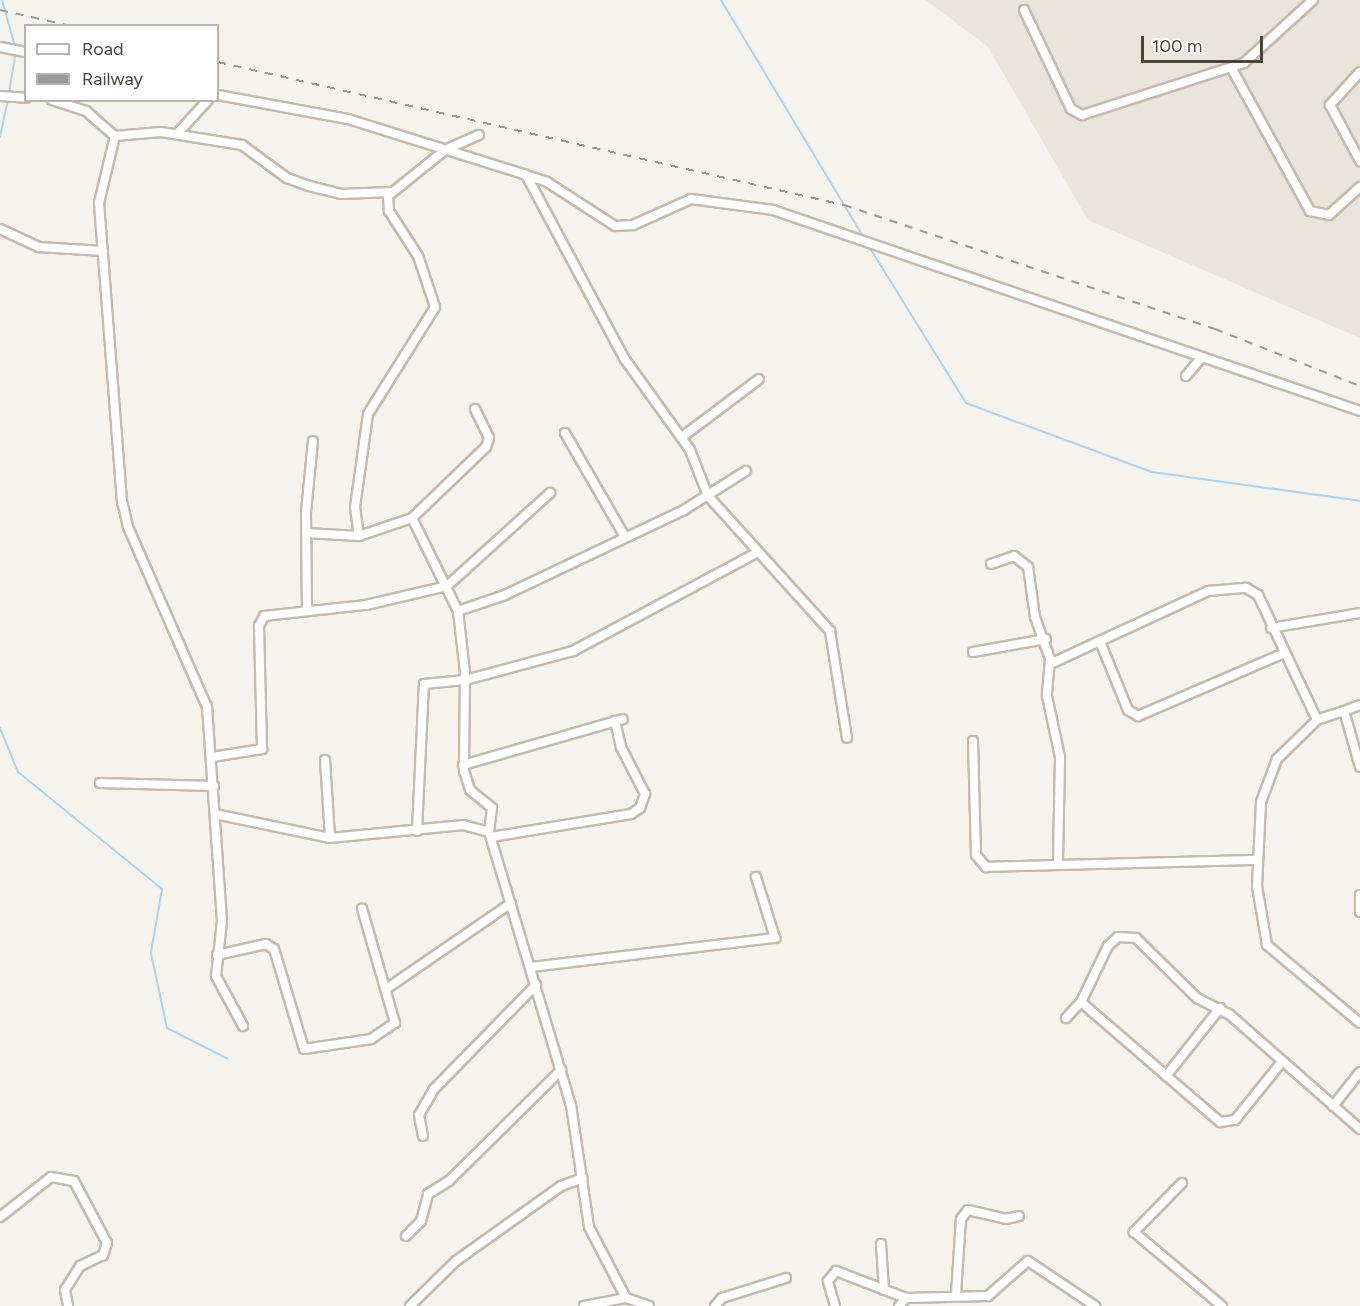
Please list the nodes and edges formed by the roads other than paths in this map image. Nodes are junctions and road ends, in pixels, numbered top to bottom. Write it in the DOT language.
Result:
graph roads {
  1 [pos="1313,0"];
  2 [pos="1024,10"];
  3 [pos="0,47"];
  4 [pos="24,52"];
  5 [pos="1232,69"];
  6 [pos="1360,72"];
  7 [pos="219,95"];
  8 [pos="0,96"];
  9 [pos="24,98"];
  10 [pos="58,102"];
  11 [pos="83,102"];
  12 [pos="206,102"];
  13 [pos="86,111"];
  14 [pos="177,134"];
  15 [pos="479,135"];
  16 [pos="115,136"];
  17 [pos="445,150"];
  18 [pos="1360,161"];
  19 [pos="526,175"];
  20 [pos="1360,187"];
  21 [pos="391,192"];
  22 [pos="0,229"];
  23 [pos="103,252"];
  24 [pos="1201,358"];
  25 [pos="1186,376"];
  26 [pos="759,379"];
  27 [pos="475,409"];
  28 [pos="1360,411"];
  29 [pos="565,433"];
  30 [pos="682,437"];
  31 [pos="313,441"];
  32 [pos="746,471"];
  33 [pos="550,492"];
  34 [pos="708,496"];
  35 [pos="412,518"];
  36 [pos="306,533"];
  37 [pos="359,536"];
  38 [pos="625,537"];
  39 [pos="755,554"];
  40 [pos="992,564"];
  41 [pos="447,586"];
  42 [pos="307,610"];
  43 [pos="458,611"];
  44 [pos="1360,613"];
  45 [pos="1271,628"];
  46 [pos="1046,639"];
  47 [pos="1101,644"];
  48 [pos="973,652"];
  49 [pos="1284,653"];
  50 [pos="1050,664"];
  51 [pos="465,680"];
  52 [pos="1360,705"];
  53 [pos="1344,711"];
  54 [pos="1317,720"];
  55 [pos="847,738"];
  56 [pos="973,741"];
  57 [pos="212,757"];
  58 [pos="325,760"];
  59 [pos="463,765"];
  60 [pos="1360,767"];
  61 [pos="100,783"];
  62 [pos="214,786"];
  63 [pos="215,814"];
  64 [pos="417,831"];
  65 [pos="490,835"];
  66 [pos="330,838"];
  67 [pos="1258,860"];
  68 [pos="1058,865"];
  69 [pos="756,877"];
  70 [pos="1360,895"];
  71 [pos="511,903"];
  72 [pos="362,909"];
  73 [pos="1360,912"];
  74 [pos="217,955"];
  75 [pos="531,967"];
  76 [pos="536,985"];
  77 [pos="388,987"];
  78 [pos="1081,1002"];
  79 [pos="1220,1008"];
  80 [pos="1065,1018"];
  81 [pos="1360,1023"];
  82 [pos="243,1026"];
  83 [pos="1280,1064"];
  84 [pos="561,1070"];
  85 [pos="1360,1071"];
  86 [pos="1166,1076"];
  87 [pos="1333,1106"];
  88 [pos="1360,1129"];
  89 [pos="423,1136"];
  90 [pos="583,1178"];
  91 [pos="1182,1183"];
  92 [pos="1019,1216"];
  93 [pos="0,1217"];
  94 [pos="406,1236"];
  95 [pos="880,1244"];
  96 [pos="786,1278"];
  97 [pos="884,1290"];
  98 [pos="956,1294"];
  99 [pos="978,1295"];
  100 [pos="626,1298"];
  101 [pos="906,1298"];
  102 [pos="68,1306"];
  103 [pos="410,1306"];
  104 [pos="584,1306"];
  105 [pos="649,1306"];
  106 [pos="715,1306"];
  107 [pos="835,1306"];
  108 [pos="899,1306"];
  109 [pos="980,1306"];
  110 [pos="1095,1306"];
  111 [pos="1222,1306"];
  1 -- 5 [label="street"];
  2 -- 5 [label="street"];
  3 -- 4 [label="street"];
  5 -- 20 [label="street"];
  6 -- 18 [label="street"];
  7 -- 17 [label="street"];
  8 -- 9 [label="street"];
  10 -- 13 [label="street"];
  11 -- 13 [label="street"];
  12 -- 14 [label="street"];
  13 -- 16 [label="street"];
  14 -- 16 [label="street"];
  14 -- 21 [label="street"];
  15 -- 17 [label="street"];
  16 -- 23 [label="street"];
  17 -- 19 [label="street"];
  17 -- 21 [label="street"];
  19 -- 24 [label="street"];
  19 -- 30 [label="street"];
  21 -- 37 [label="street"];
  22 -- 23 [label="street"];
  23 -- 57 [label="street"];
  24 -- 25 [label="street"];
  24 -- 28 [label="street"];
  26 -- 30 [label="street"];
  27 -- 35 [label="street"];
  29 -- 38 [label="street"];
  30 -- 34 [label="street"];
  31 -- 36 [label="street"];
  32 -- 34 [label="street"];
  33 -- 41 [label="street"];
  34 -- 38 [label="street"];
  34 -- 39 [label="street"];
  35 -- 37 [label="street"];
  35 -- 41 [label="street"];
  36 -- 37 [label="street"];
  36 -- 42 [label="street"];
  38 -- 43 [label="street"];
  39 -- 51 [label="street"];
  39 -- 55 [label="street"];
  40 -- 46 [label="street"];
  41 -- 42 [label="street"];
  41 -- 43 [label="street"];
  42 -- 57 [label="street"];
  43 -- 51 [label="street"];
  44 -- 45 [label="street"];
  45 -- 47 [label="street"];
  45 -- 49 [label="street"];
  46 -- 48 [label="street"];
  46 -- 50 [label="street"];
  47 -- 49 [label="street"];
  47 -- 50 [label="street"];
  49 -- 54 [label="street"];
  50 -- 68 [label="street"];
  51 -- 59 [label="street"];
  51 -- 64 [label="street"];
  52 -- 53 [label="street"];
  53 -- 54 [label="street"];
  53 -- 60 [label="street"];
  54 -- 67 [label="street"];
  56 -- 68 [label="street"];
  57 -- 62 [label="street"];
  58 -- 66 [label="street"];
  59 -- 65 [label="street"];
  59 -- 65 [label="street"];
  61 -- 62 [label="street"];
  62 -- 63 [label="street"];
  63 -- 66 [label="street"];
  63 -- 74 [label="street"];
  64 -- 65 [label="street"];
  64 -- 66 [label="street"];
  65 -- 71 [label="street"];
  67 -- 68 [label="street"];
  67 -- 81 [label="street"];
  69 -- 75 [label="street"];
  70 -- 73 [label="street"];
  71 -- 75 [label="street"];
  71 -- 77 [label="street"];
  72 -- 77 [label="street"];
  74 -- 77 [label="street"];
  74 -- 82 [label="street"];
  75 -- 76 [label="street"];
  76 -- 84 [label="street"];
  76 -- 89 [label="street"];
  78 -- 79 [label="street"];
  78 -- 80 [label="street"];
  78 -- 86 [label="street"];
  79 -- 83 [label="street"];
  79 -- 86 [label="street"];
  83 -- 86 [label="street"];
  83 -- 87 [label="street"];
  84 -- 90 [label="street"];
  84 -- 94 [label="street"];
  85 -- 87 [label="street"];
  87 -- 88 [label="street"];
  90 -- 100 [label="street"];
  90 -- 103 [label="street"];
  91 -- 111 [label="street"];
  92 -- 98 [label="street"];
  93 -- 102 [label="street"];
  95 -- 97 [label="street"];
  96 -- 106 [label="street"];
  97 -- 101 [label="street"];
  97 -- 107 [label="street"];
  98 -- 99 [label="street"];
  98 -- 101 [label="street"];
  99 -- 109 [label="street"];
  99 -- 110 [label="street"];
  100 -- 104 [label="street"];
  100 -- 105 [label="street"];
  101 -- 108 [label="street"];
}
